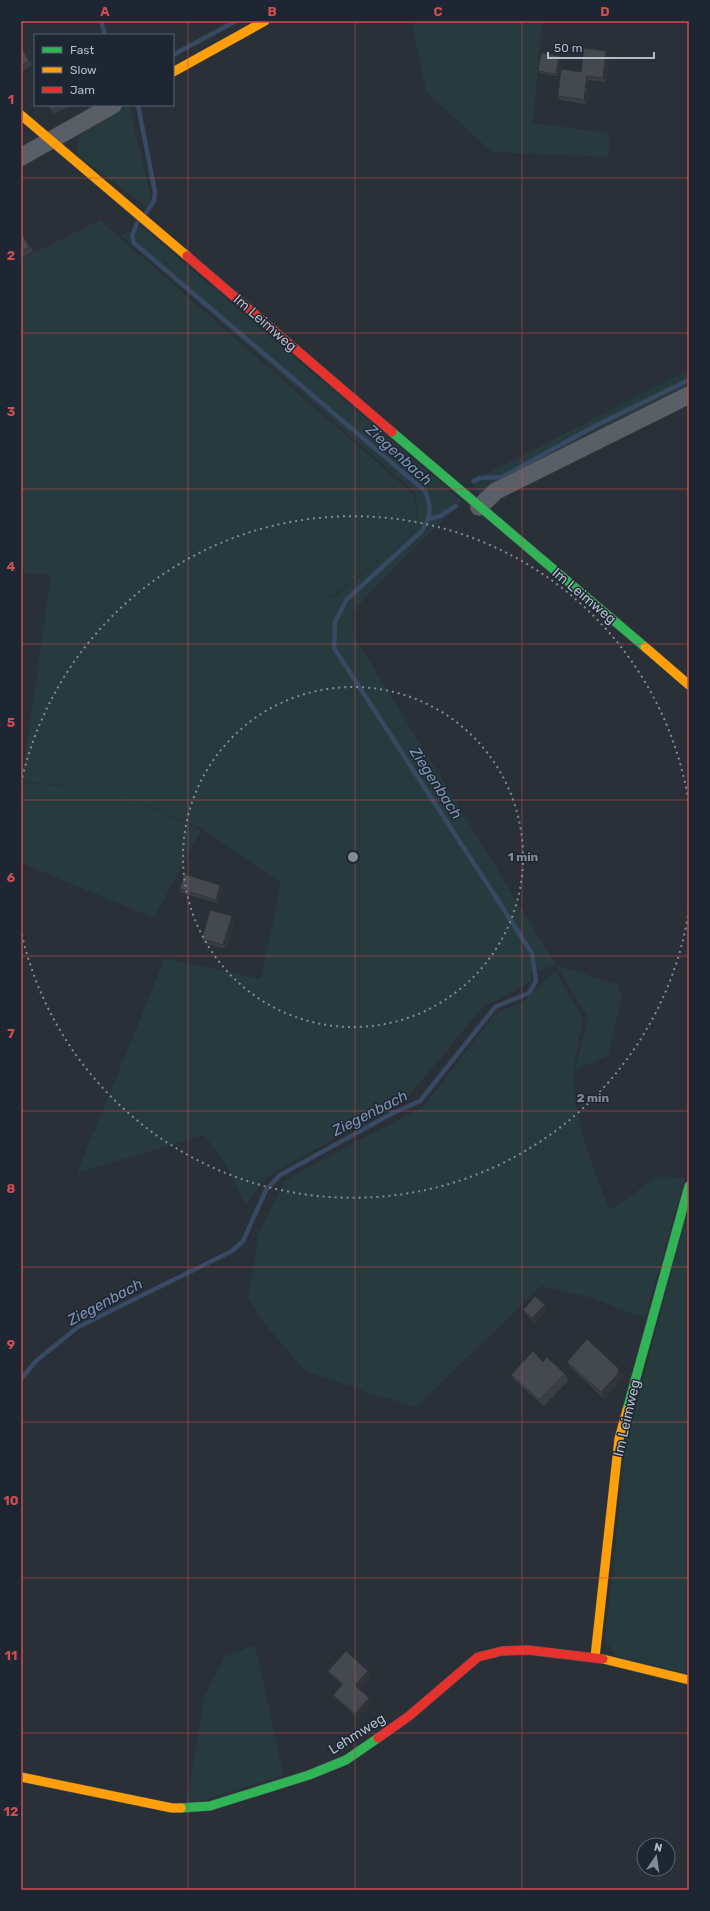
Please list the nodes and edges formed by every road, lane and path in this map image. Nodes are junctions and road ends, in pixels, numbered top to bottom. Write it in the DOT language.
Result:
graph roads {
  1 [pos="265,21"];
  2 [pos="174,71"];
  3 [pos="111,106"];
  4 [pos="21,115"];
  5 [pos="50,140"];
  6 [pos="21,157"];
  7 [pos="689,395"];
  8 [pos="479,507"];
  9 [pos="689,685"];
  10 [pos="689,1186"];
  11 [pos="595,1657"];
  12 [pos="689,1680"];
  13 [pos="21,1777"];
  1 -- 2 [label="street"];
  3 -- 5 [label="street"];
  4 -- 5 [label="street, Im Leimweg"];
  5 -- 6 [label="street"];
  5 -- 8 [label="street, Im Leimweg"];
  7 -- 8 [label="street"];
  8 -- 9 [label="street, Im Leimweg"];
  10 -- 11 [label="street, Im Leimweg"];
  11 -- 12 [label="street, Lehmweg"];
  11 -- 13 [label="street, Lehmweg"];
}
